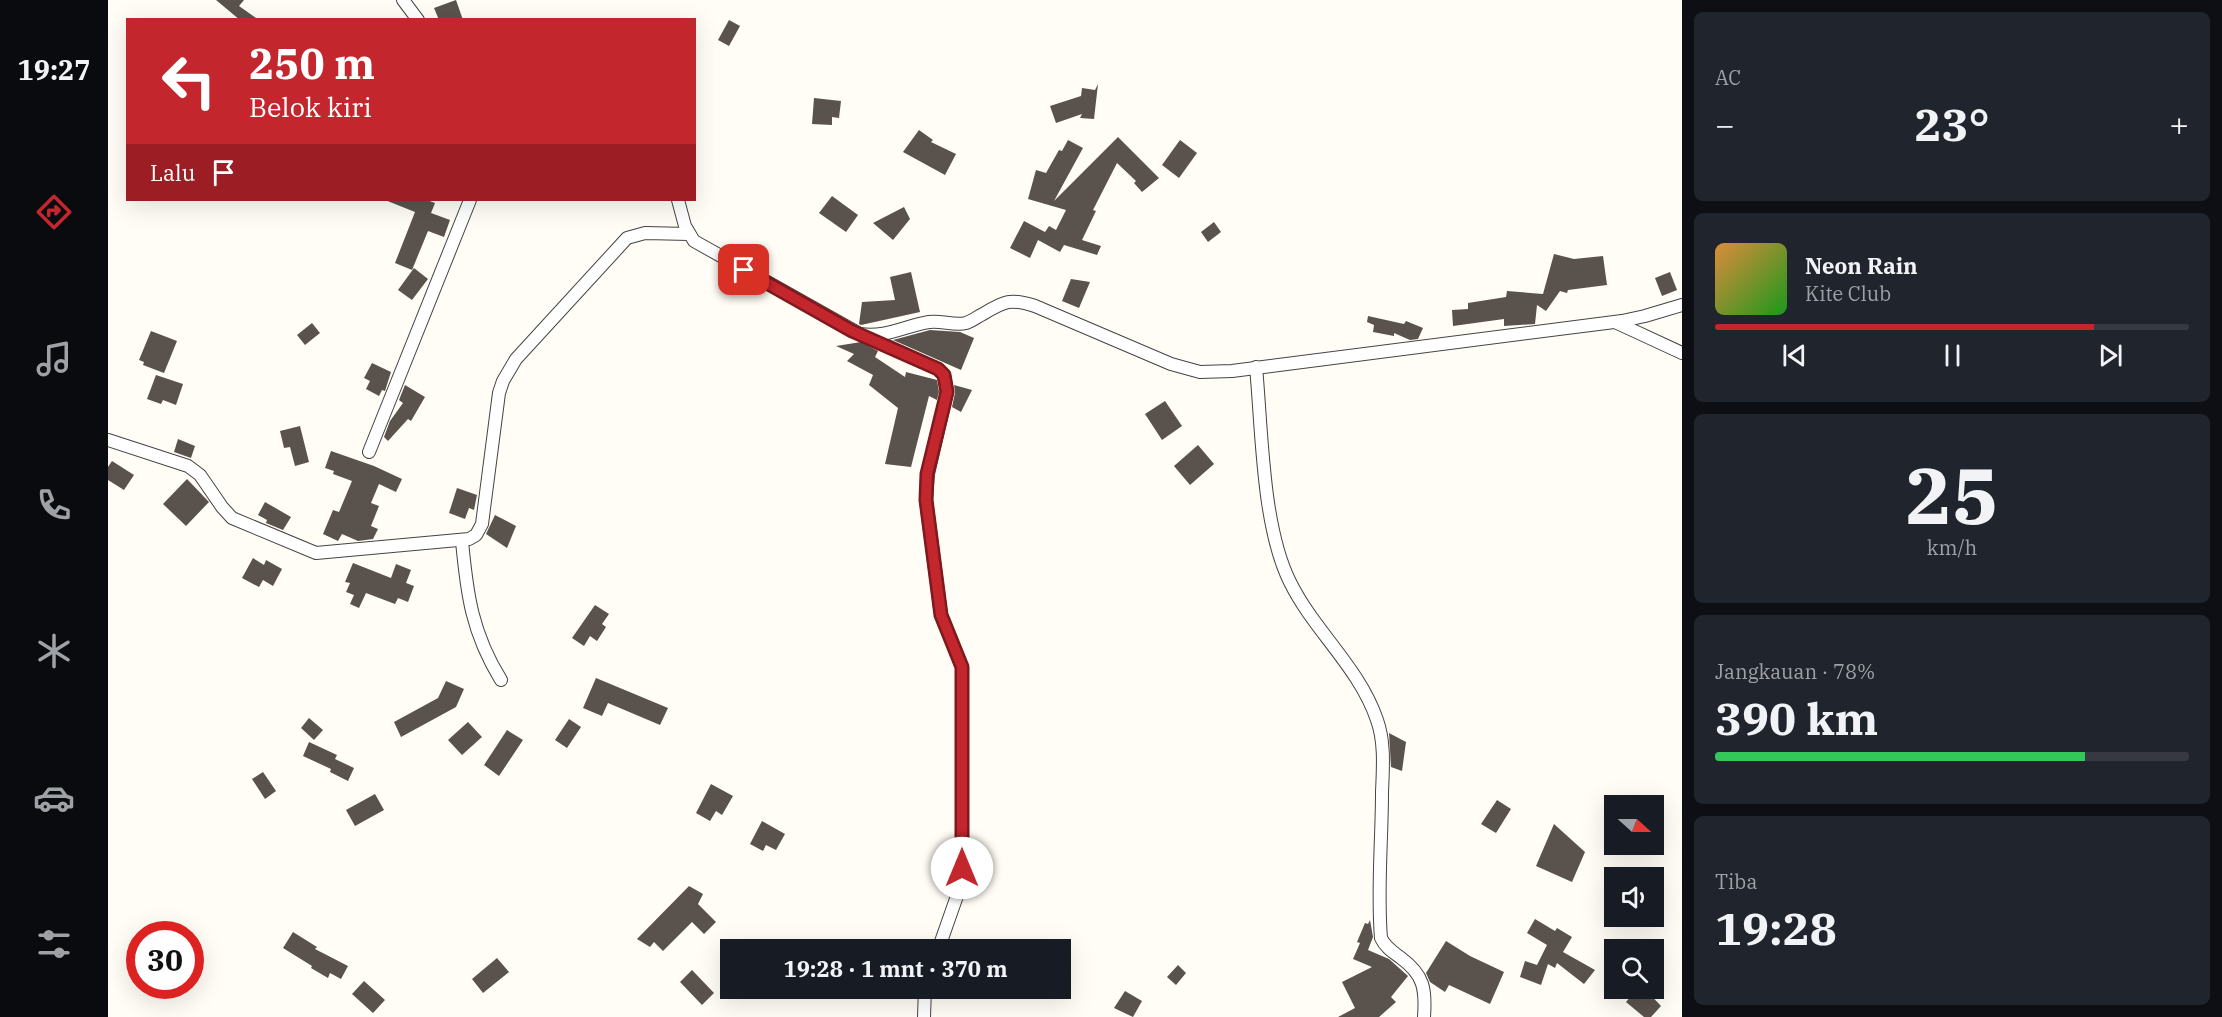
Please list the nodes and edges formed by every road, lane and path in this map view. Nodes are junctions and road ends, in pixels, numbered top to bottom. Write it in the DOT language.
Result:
graph roads {
  1 [pos="403,0"];
  2 [pos="416,18"];
  3 [pos="471,201"];
  4 [pos="678,201"];
  5 [pos="688,234"];
  6 [pos="1682,305"];
  7 [pos="1614,322"];
  8 [pos="860,334"];
  9 [pos="1682,352"];
  10 [pos="1256,367"];
  11 [pos="108,440"];
  12 [pos="369,452"];
  13 [pos="462,541"];
  14 [pos="501,680"];
  15 [pos="942,939"];
  16 [pos="925,999"];
  17 [pos="924,1017"];
  18 [pos="1424,1017"];
  1 -- 2 [label="street"];
  3 -- 12 [label="street"];
  4 -- 5 [label="street"];
  5 -- 8 [label="street"];
  5 -- 13 [label="street"];
  6 -- 7 [label="street"];
  7 -- 9 [label="street"];
  7 -- 10 [label="street"];
  8 -- 10 [label="street"];
  8 -- 15 [label="street"];
  10 -- 18 [label="street"];
  11 -- 13 [label="street"];
  13 -- 14 [label="street"];
  16 -- 17 [label="street"];
}
